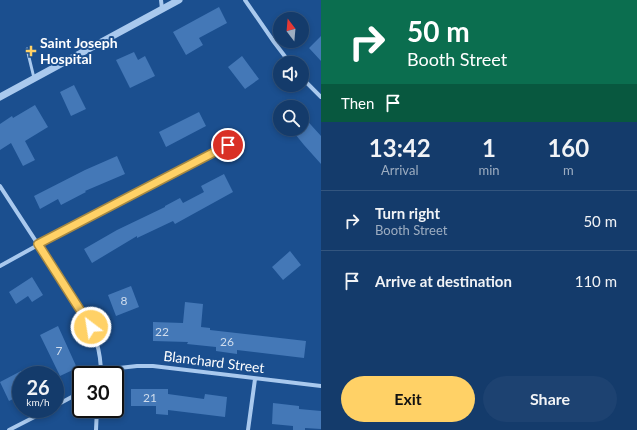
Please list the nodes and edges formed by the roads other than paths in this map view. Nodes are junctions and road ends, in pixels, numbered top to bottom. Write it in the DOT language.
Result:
graph roads {
  1 [pos="161,0"];
  2 [pos="179,0"];
  3 [pos="245,0"];
  4 [pos="162,9"];
  5 [pos="27,49"];
  6 [pos="285,56"];
  7 [pos="34,79"];
  8 [pos="309,85"];
  9 [pos="0,97"];
  10 [pos="321,98"];
  11 [pos="241,138"];
  12 [pos="0,186"];
  13 [pos="38,244"];
  14 [pos="0,266"];
  15 [pos="101,366"];
  16 [pos="124,368"];
  17 [pos="255,379"];
  18 [pos="321,386"];
  19 [pos="32,418"];
  20 [pos="97,418"];
  21 [pos="9,430"];
  22 [pos="96,430"];
  23 [pos="248,430"];
  1 -- 4 [label="street"];
  2 -- 4 [label="street"];
  3 -- 6 [label="street"];
  4 -- 7 [label="street"];
  5 -- 7 [label="lane"];
  7 -- 9 [label="street"];
  8 -- 10 [label="street"];
  11 -- 13 [label="street"];
  12 -- 13 [label="street"];
  13 -- 14 [label="street"];
  13 -- 15 [label="street"];
  16 -- 17 [label="street, Blanchard Street"];
  17 -- 18 [label="street, Blanchard Street"];
  17 -- 23 [label="street"];
  19 -- 21 [label="street"];
  20 -- 22 [label="street"];
}
